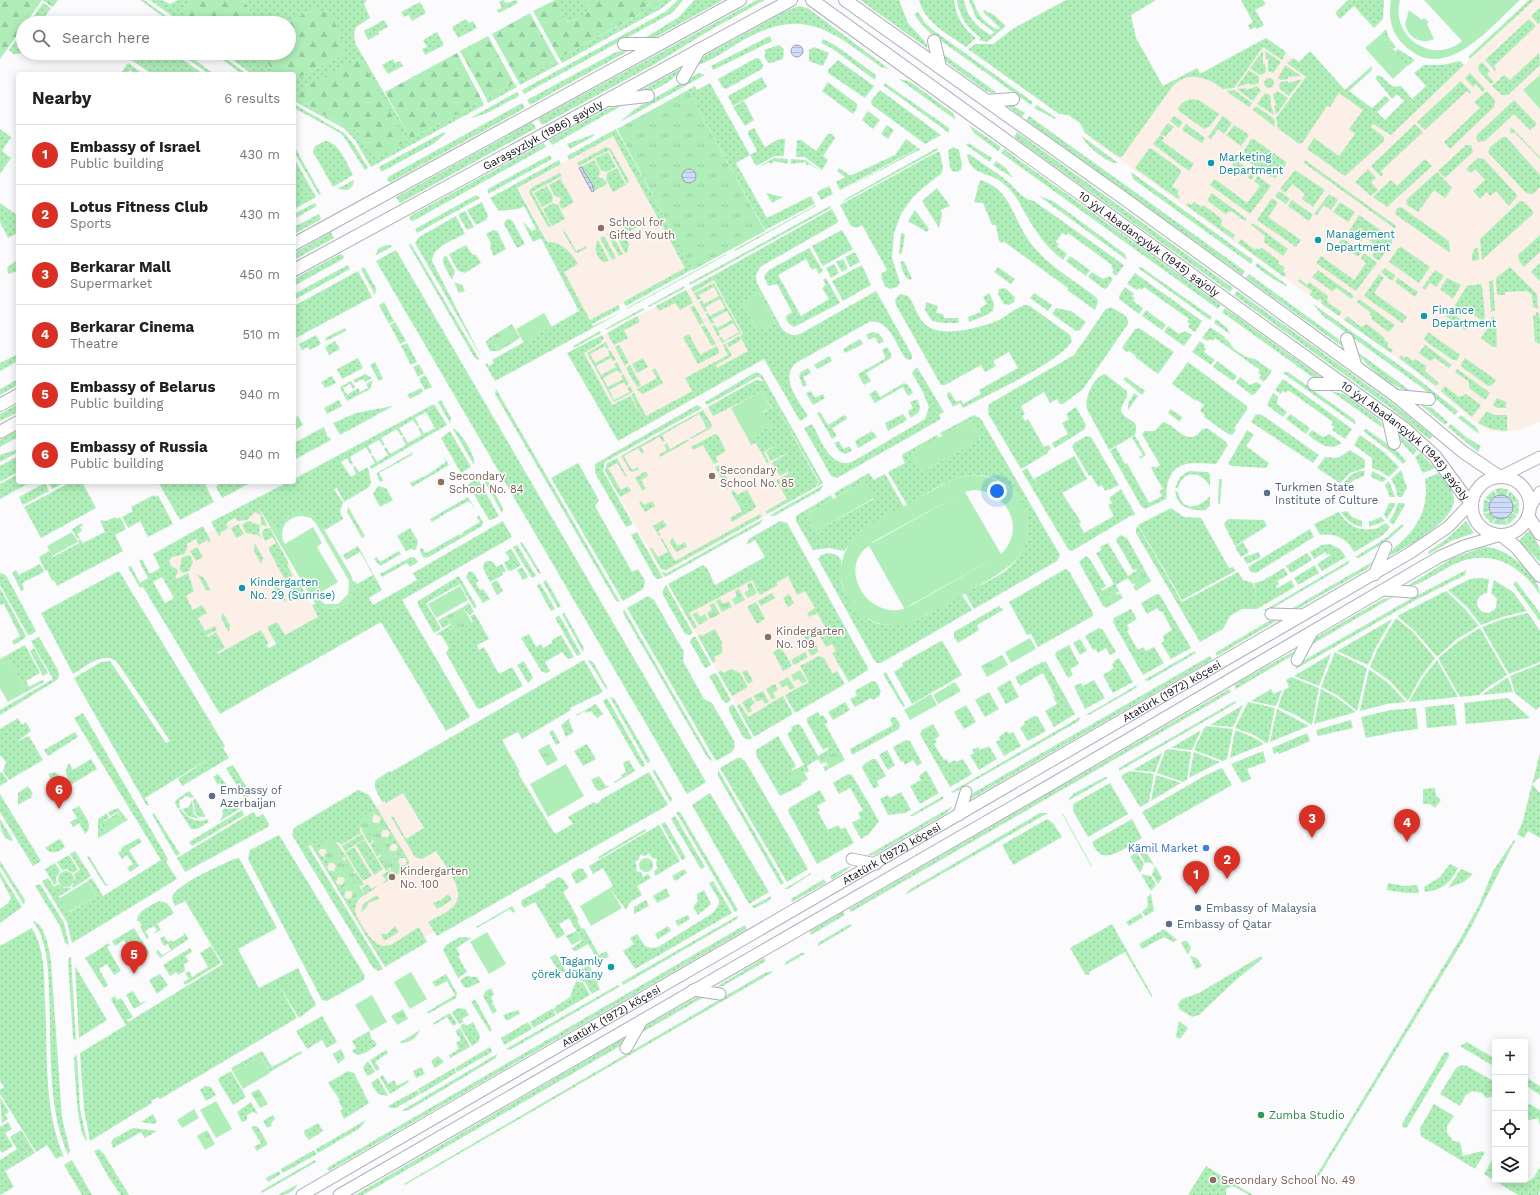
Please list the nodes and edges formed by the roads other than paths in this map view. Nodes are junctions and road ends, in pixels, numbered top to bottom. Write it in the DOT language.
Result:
graph roads {
  1 [pos="740,0"];
  2 [pos="791,0"];
  3 [pos="812,0"];
  4 [pos="846,0"];
  5 [pos="934,41"];
  6 [pos="624,44"];
  7 [pos="659,44"];
  8 [pos="699,50"];
  9 [pos="940,67"];
  10 [pos="683,78"];
  11 [pos="648,96"];
  12 [pos="1013,99"];
  13 [pos="604,101"];
  14 [pos="987,101"];
  15 [pos="296,243"];
  16 [pos="296,269"];
  17 [pos="1346,339"];
  18 [pos="1356,367"];
  19 [pos="1314,384"];
  20 [pos="1343,384"];
  21 [pos="16,396"];
  22 [pos="1396,396"];
  23 [pos="1429,399"];
  24 [pos="0,405"];
  25 [pos="1388,416"];
  26 [pos="16,423"];
  27 [pos="0,432"];
  28 [pos="1394,443"];
  29 [pos="1540,457"];
  30 [pos="1500,478"];
  31 [pos="1540,492"];
  32 [pos="1472,502"];
  33 [pos="1529,512"];
  34 [pos="1540,534"];
  35 [pos="1501,535"];
  36 [pos="1386,547"];
  37 [pos="1374,575"];
  38 [pos="1540,576"];
  39 [pos="1383,590"];
  40 [pos="1412,592"];
  41 [pos="1271,614"];
  42 [pos="1303,616"];
  43 [pos="1312,631"];
  44 [pos="1297,660"];
  45 [pos="966,792"];
  46 [pos="959,815"];
  47 [pos="852,859"];
  48 [pos="876,864"];
  49 [pos="693,990"];
  50 [pos="720,994"];
  51 [pos="642,1020"];
  52 [pos="626,1048"];
  53 [pos="302,1195"];
  54 [pos="339,1195"];
  1 -- 7 [label="main road, Garaşsyzlyk (1986) şaýoly"];
  2 -- 8 [label="main road, Garaşsyzlyk (1986) şaýoly"];
  3 -- 20 [label="main road, 10 ýyl Abadançylyk (1945) şaýoly"];
  4 -- 9 [label="main road, 10 ýyl Abadançylyk (1945) şaýoly"];
  5 -- 9 [label="main road"];
  6 -- 7 [label="main road"];
  7 -- 15 [label="main road, Garaşsyzlyk (1986) şaýoly"];
  8 -- 10 [label="main road"];
  8 -- 13 [label="main road, Garaşsyzlyk (1986) şaýoly"];
  9 -- 14 [label="main road, 10 ýyl Abadançylyk (1945) şaýoly"];
  11 -- 13 [label="main road"];
  12 -- 14 [label="main road"];
  13 -- 16 [label="main road, Garaşsyzlyk (1986) şaýoly"];
  14 -- 18 [label="main road, 10 ýyl Abadançylyk (1945) şaýoly"];
  17 -- 18 [label="main road"];
  18 -- 22 [label="main road, 10 ýyl Abadançylyk (1945) şaýoly"];
  19 -- 20 [label="main road"];
  20 -- 25 [label="main road, 10 ýyl Abadançylyk (1945) şaýoly"];
  21 -- 24 [label="main road"];
  22 -- 23 [label="main road"];
  22 -- 30 [label="main road, 10 ýyl Abadançylyk (1945) şaýoly"];
  25 -- 28 [label="main road"];
  25 -- 32 [label="main road, 10 ýyl Abadançylyk (1945) şaýoly"];
  26 -- 27 [label="main road"];
  29 -- 30 [label="main road"];
  30 -- 32 [label="main road"];
  30 -- 33 [label="main road"];
  31 -- 33 [label="main road"];
  32 -- 35 [label="main road"];
  32 -- 37 [label="main road, Atatürk (1972) köçesi"];
  33 -- 34 [label="main road"];
  33 -- 35 [label="main road"];
  35 -- 38 [label="main road"];
  35 -- 39 [label="main road, Atatürk (1972) köçesi"];
  36 -- 37 [label="main road"];
  37 -- 42 [label="main road, Atatürk (1972) köçesi"];
  39 -- 40 [label="main road"];
  39 -- 43 [label="main road, Atatürk (1972) köçesi"];
  41 -- 42 [label="main road"];
  42 -- 46 [label="main road, Atatürk (1972) köçesi"];
  43 -- 44 [label="main road"];
  43 -- 49 [label="main road, Atatürk (1972) köçesi"];
  45 -- 46 [label="main road"];
  46 -- 48 [label="main road, Atatürk (1972) köçesi"];
  47 -- 48 [label="main road"];
  48 -- 53 [label="main road, Atatürk (1972) köçesi"];
  49 -- 50 [label="main road"];
  49 -- 51 [label="main road, Atatürk (1972) köçesi"];
  51 -- 52 [label="main road"];
  51 -- 54 [label="main road, Atatürk (1972) köçesi"];
}
